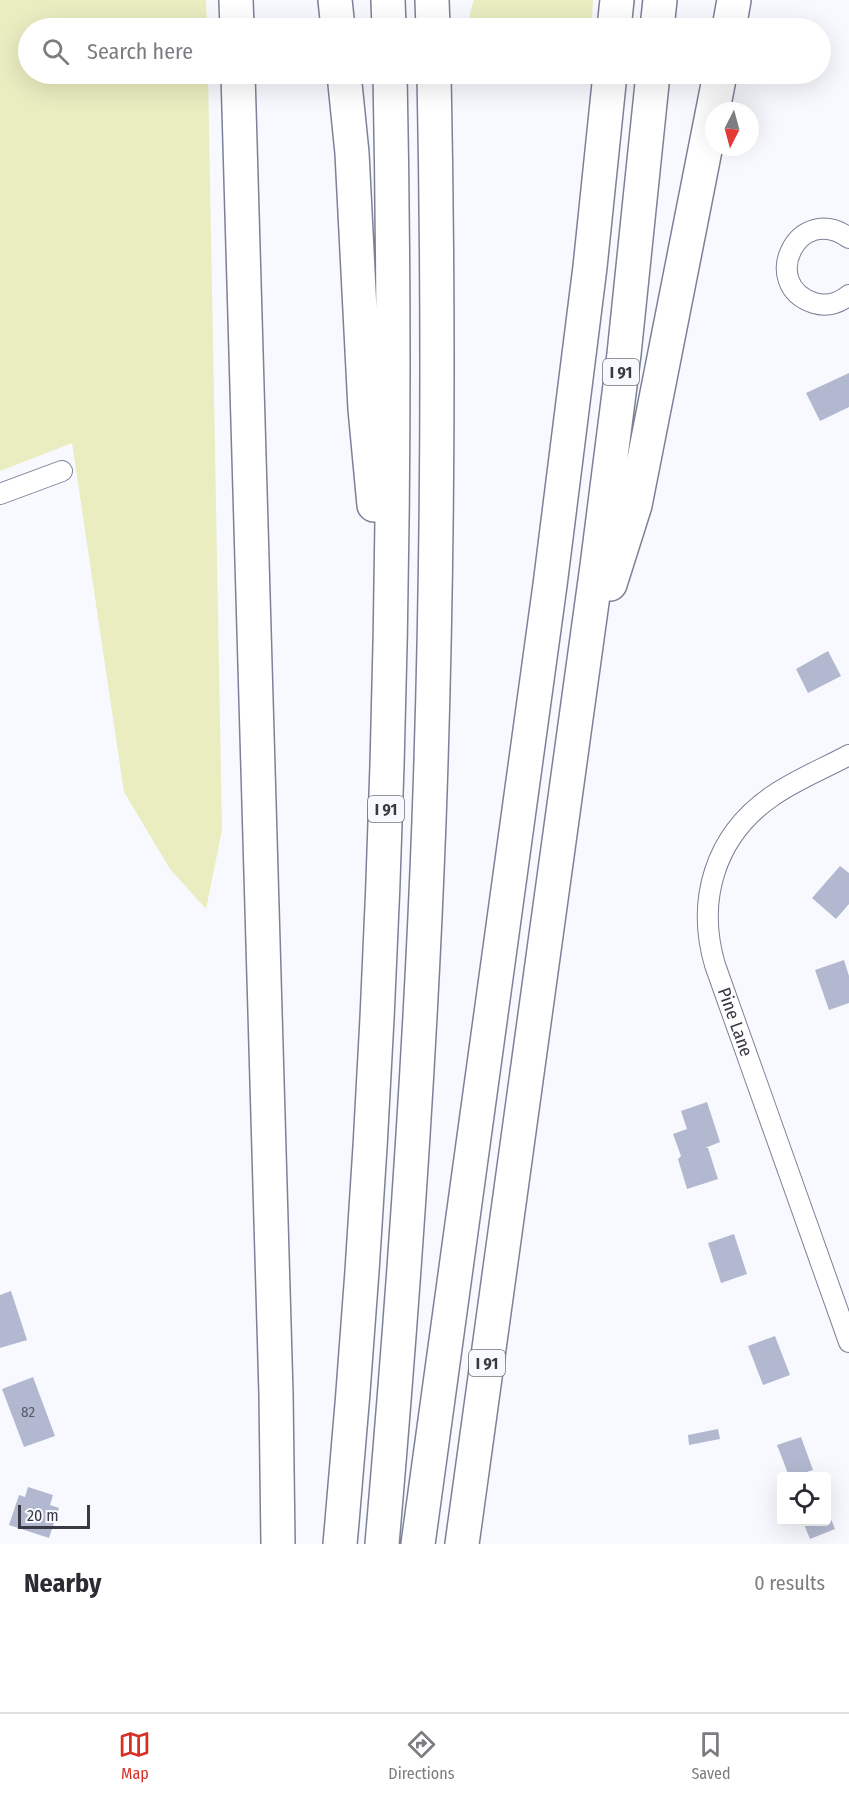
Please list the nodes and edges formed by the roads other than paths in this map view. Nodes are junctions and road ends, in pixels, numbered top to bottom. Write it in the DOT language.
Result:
graph roads {
  1 [pos="236,0"];
  2 [pos="335,0"];
  3 [pos="388,0"];
  4 [pos="432,0"];
  5 [pos="617,0"];
  6 [pos="660,0"];
  7 [pos="734,0"];
  8 [pos="237,18"];
  9 [pos="338,18"];
  10 [pos="389,18"];
  11 [pos="433,18"];
  12 [pos="615,18"];
  13 [pos="658,18"];
  14 [pos="731,18"];
  15 [pos="238,84"];
  16 [pos="345,84"];
  17 [pos="390,84"];
  18 [pos="434,84"];
  19 [pos="609,84"];
  20 [pos="652,84"];
  21 [pos="718,84"];
  22 [pos="849,238"];
  23 [pos="849,295"];
  24 [pos="62,471"];
  25 [pos="0,494"];
  26 [pos="391,610"];
  27 [pos="583,669"];
  28 [pos="849,755"];
  29 [pos="849,1342"];
  30 [pos="278,1544"];
  31 [pos="340,1544"];
  32 [pos="382,1544"];
  33 [pos="418,1544"];
  34 [pos="462,1544"];
  1 -- 8 [label="highway"];
  2 -- 9 [label="highway"];
  3 -- 10 [label="highway"];
  4 -- 11 [label="highway"];
  5 -- 12 [label="highway"];
  6 -- 13 [label="highway"];
  7 -- 14 [label="highway"];
  15 -- 30 [label="highway"];
  16 -- 26 [label="highway"];
  17 -- 26 [label="highway, I 91"];
  18 -- 32 [label="highway"];
  19 -- 33 [label="highway"];
  20 -- 27 [label="highway, I 91"];
  21 -- 27 [label="highway"];
  22 -- 23 [label="street"];
  24 -- 25 [label="street"];
  26 -- 31 [label="highway, I 91"];
  27 -- 34 [label="highway, I 91"];
  28 -- 29 [label="street, Pine Lane"];
}
